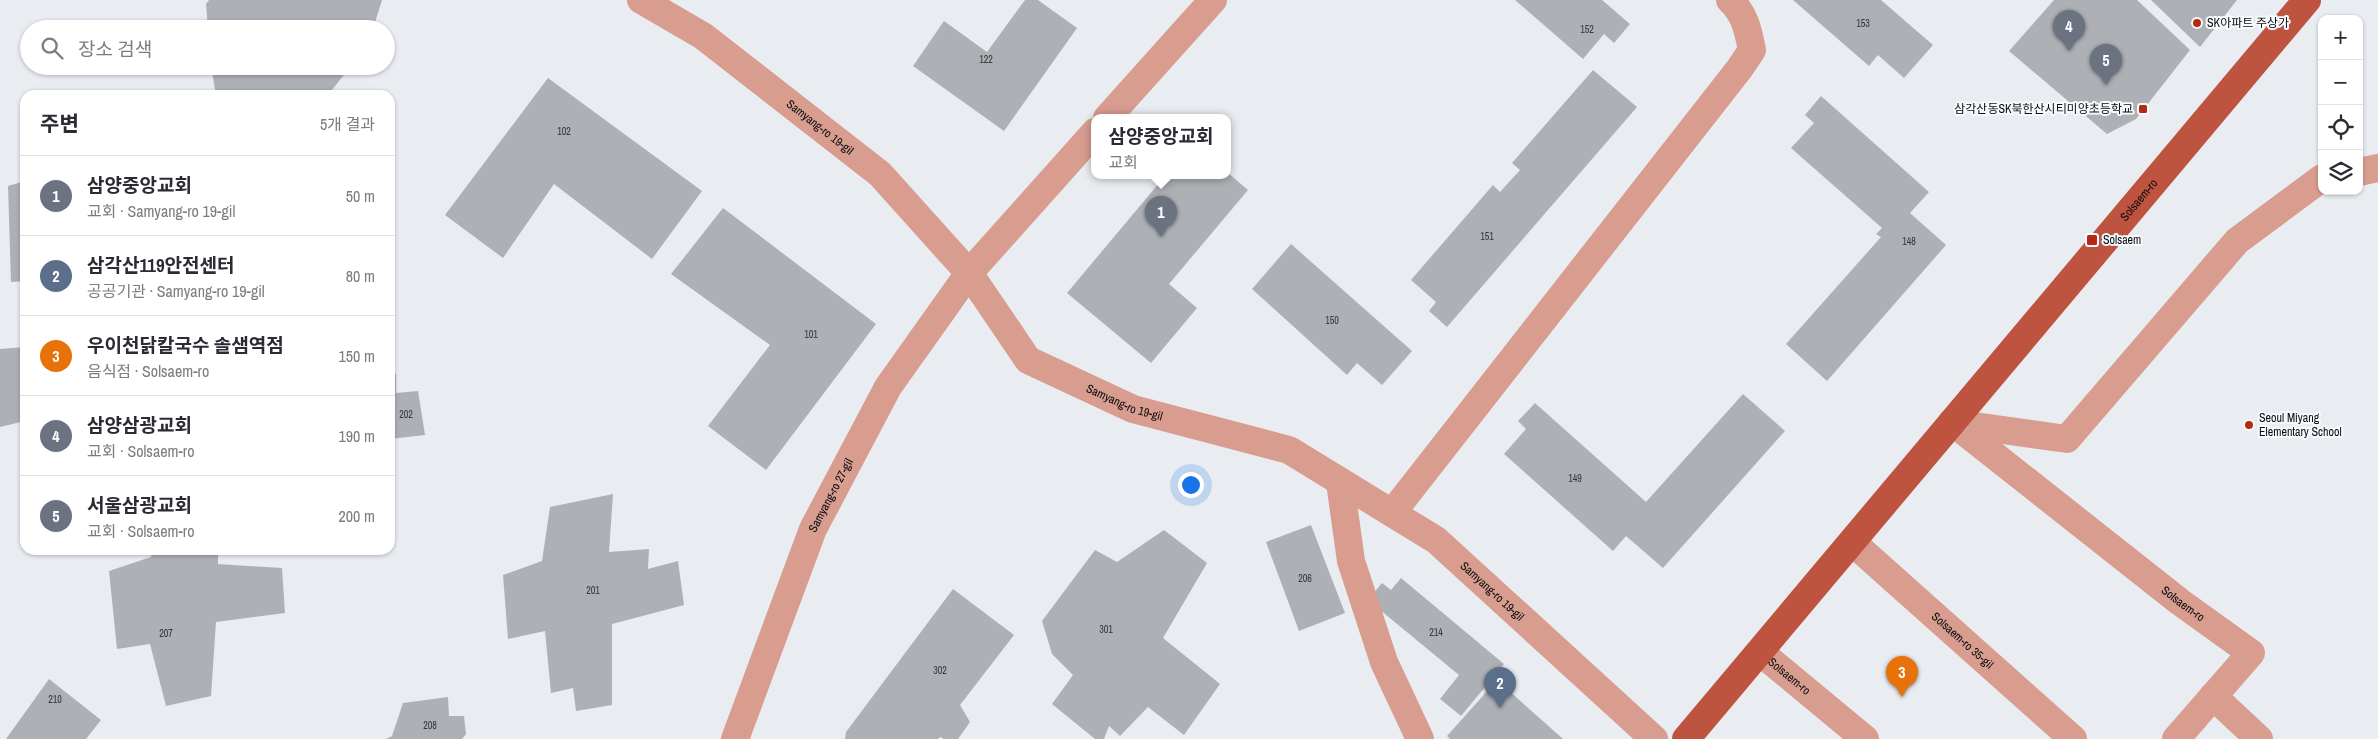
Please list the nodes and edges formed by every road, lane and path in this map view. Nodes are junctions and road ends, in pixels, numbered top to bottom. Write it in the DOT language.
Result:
graph roads {
  1 [pos="641,0"];
  2 [pos="1212,0"];
  3 [pos="1730,0"];
  4 [pos="2307,0"];
  5 [pos="1111,114"];
  6 [pos="1091,136"];
  7 [pos="2378,168"];
  8 [pos="2363,171"];
  9 [pos="2318,181"];
  10 [pos="969,273"];
  11 [pos="1952,422"];
  12 [pos="1340,482"];
  13 [pos="1392,513"];
  14 [pos="1852,542"];
  15 [pos="1760,652"];
  16 [pos="2214,696"];
  17 [pos="735,739"];
  18 [pos="1420,739"];
  19 [pos="1654,739"];
  20 [pos="1686,739"];
  21 [pos="1865,739"];
  22 [pos="2073,739"];
  23 [pos="2176,739"];
  24 [pos="2260,739"];
  1 -- 10 [label="street, Samyang-ro 19-gil"];
  2 -- 5 [label="street"];
  3 -- 13 [label="street"];
  4 -- 11 [label="main road, Solsaem-ro"];
  6 -- 10 [label="street, Samyang-ro 27-gil"];
  7 -- 8 [label="street"];
  9 -- 11 [label="street"];
  10 -- 12 [label="street, Samyang-ro 19-gil"];
  10 -- 17 [label="street, Samyang-ro 27-gil"];
  11 -- 14 [label="main road, Solsaem-ro"];
  11 -- 16 [label="street, Solsaem-ro"];
  12 -- 13 [label="street, Samyang-ro 19-gil"];
  12 -- 18 [label="street"];
  13 -- 19 [label="street, Samyang-ro 19-gil"];
  14 -- 15 [label="main road, Solsaem-ro"];
  14 -- 22 [label="street, Solsaem-ro 35-gil"];
  15 -- 20 [label="main road, Solsaem-ro"];
  15 -- 21 [label="street, Solsaem-ro"];
  16 -- 23 [label="street"];
  16 -- 24 [label="street"];
}
